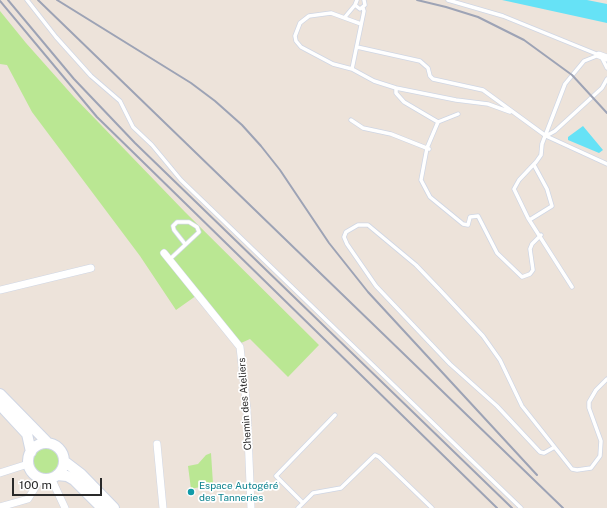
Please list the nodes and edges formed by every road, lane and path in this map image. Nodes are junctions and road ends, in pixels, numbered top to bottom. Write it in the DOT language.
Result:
graph roads {
  1 [pos="27,0"];
  2 [pos="356,0"];
  3 [pos="364,0"];
  4 [pos="448,0"];
  5 [pos="355,5"];
  6 [pos="363,8"];
  7 [pos="345,17"];
  8 [pos="362,24"];
  9 [pos="357,46"];
  10 [pos="602,56"];
  11 [pos="607,68"];
  12 [pos="352,69"];
  13 [pos="607,80"];
  14 [pos="607,83"];
  15 [pos="396,88"];
  16 [pos="602,88"];
  17 [pos="458,114"];
  18 [pos="516,115"];
  19 [pos="351,120"];
  20 [pos="438,122"];
  21 [pos="546,136"];
  22 [pos="428,149"];
  23 [pos="607,164"];
  24 [pos="534,165"];
  25 [pos="531,219"];
  26 [pos="541,236"];
  27 [pos="185,244"];
  28 [pos="164,253"];
  29 [pos="170,260"];
  30 [pos="91,268"];
  31 [pos="572,287"];
  32 [pos="0,290"];
  33 [pos="607,379"];
  34 [pos="0,394"];
  35 [pos="0,405"];
  36 [pos="335,415"];
  37 [pos="48,443"];
  38 [pos="157,444"];
  39 [pos="553,448"];
  40 [pos="31,452"];
  41 [pos="64,461"];
  42 [pos="28,464"];
  43 [pos="0,473"];
  44 [pos="50,477"];
  45 [pos="303,503"];
  46 [pos="0,507"];
  47 [pos="65,508"];
  48 [pos="102,508"];
  49 [pos="114,508"];
  50 [pos="163,508"];
  51 [pos="251,508"];
  52 [pos="298,508"];
  53 [pos="432,508"];
  54 [pos="521,508"];
  1 -- 54 [label="lane"];
  2 -- 5 [label="lane"];
  3 -- 6 [label="lane"];
  4 -- 10 [label="lane"];
  5 -- 6 [label="lane"];
  5 -- 7 [label="lane"];
  6 -- 8 [label="lane"];
  7 -- 8 [label="lane"];
  7 -- 12 [label="lane"];
  8 -- 9 [label="lane"];
  9 -- 12 [label="lane"];
  9 -- 18 [label="lane"];
  10 -- 11 [label="lane"];
  10 -- 21 [label="lane"];
  12 -- 15 [label="lane"];
  13 -- 16 [label="lane"];
  14 -- 16 [label="lane"];
  15 -- 18 [label="lane"];
  15 -- 20 [label="lane"];
  16 -- 21 [label="lane"];
  17 -- 20 [label="lane"];
  18 -- 21 [label="lane"];
  19 -- 22 [label="lane"];
  20 -- 22 [label="lane"];
  21 -- 23 [label="lane"];
  21 -- 24 [label="lane"];
  22 -- 26 [label="lane"];
  24 -- 25 [label="lane"];
  24 -- 25 [label="lane"];
  25 -- 26 [label="lane"];
  26 -- 31 [label="lane"];
  27 -- 27 [label="lane"];
  27 -- 29 [label="lane"];
  28 -- 29 [label="street, Chemin des Ateliers"];
  29 -- 51 [label="street, Chemin des Ateliers"];
  30 -- 32 [label="street"];
  33 -- 39 [label="lane"];
  34 -- 37 [label="main road"];
  35 -- 40 [label="main road"];
  36 -- 45 [label="lane"];
  37 -- 40 [label="main road"];
  37 -- 41 [label="main road"];
  38 -- 50 [label="street"];
  39 -- 39 [label="lane"];
  40 -- 42 [label="main road"];
  41 -- 44 [label="main road"];
  41 -- 49 [label="main road"];
  42 -- 43 [label="street"];
  42 -- 44 [label="main road"];
  44 -- 46 [label="street"];
  44 -- 47 [label="street"];
  44 -- 48 [label="main road"];
  45 -- 52 [label="lane"];
  45 -- 53 [label="lane"];
}
